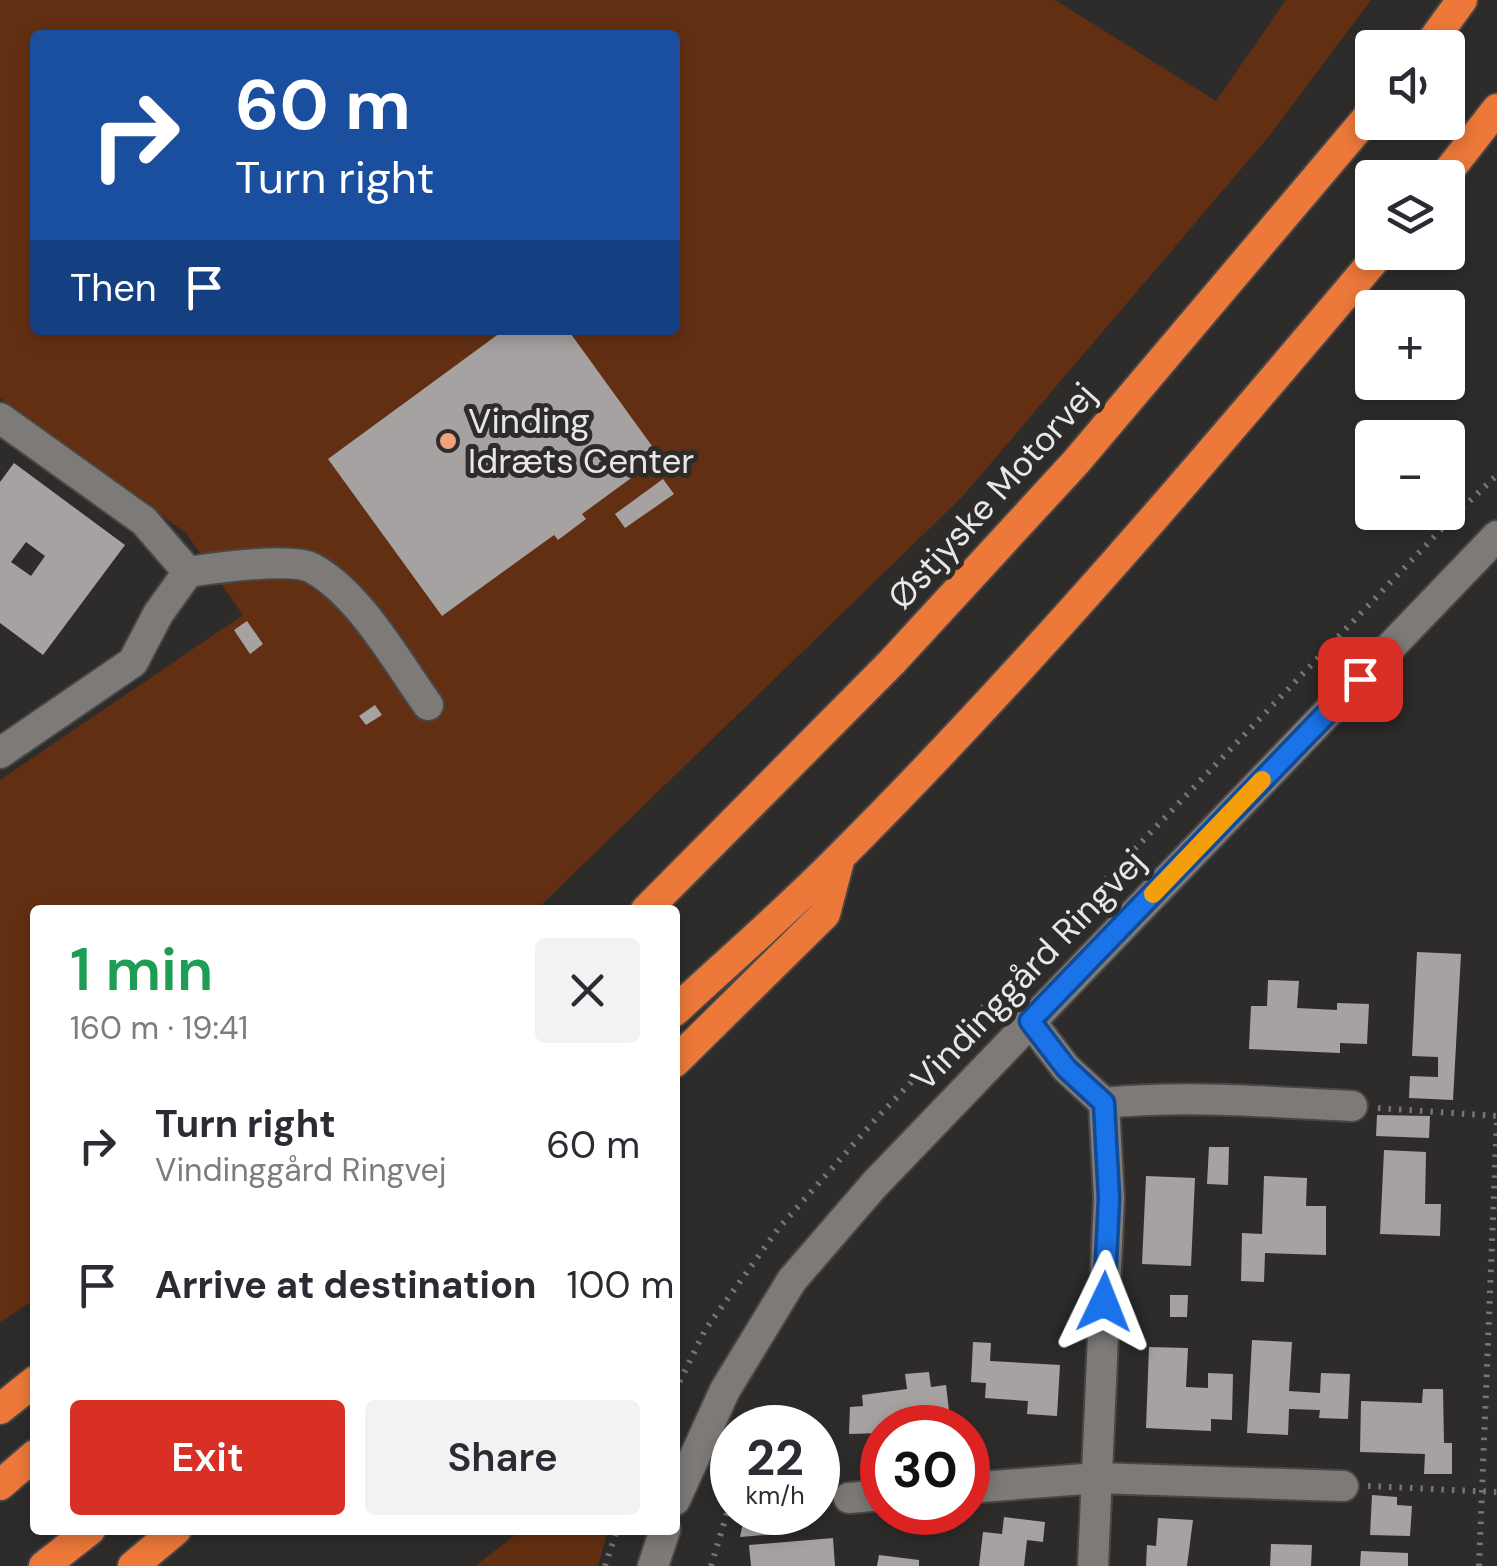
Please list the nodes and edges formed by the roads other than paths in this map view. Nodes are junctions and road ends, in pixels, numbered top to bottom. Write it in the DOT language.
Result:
graph roads {
  1 [pos="1462,0"];
  2 [pos="1440,30"];
  3 [pos="1497,109"];
  4 [pos="1355,132"];
  5 [pos="1457,160"];
  6 [pos="1365,270"];
  7 [pos="0,418"];
  8 [pos="1497,536"];
  9 [pos="188,572"];
  10 [pos="428,705"];
  11 [pos="0,753"];
  12 [pos="840,858"];
  13 [pos="671,883"];
  14 [pos="636,905"];
  15 [pos="651,905"];
  16 [pos="680,1006"];
  17 [pos="1030,1021"];
  18 [pos="680,1057"];
  19 [pos="1104,1103"];
  20 [pos="1352,1106"];
  21 [pos="30,1385"];
  22 [pos="0,1409"];
  23 [pos="30,1459"];
  24 [pos="1097,1478"];
  25 [pos="0,1485"];
  26 [pos="990,1486"];
  27 [pos="1343,1486"];
  28 [pos="680,1489"];
  29 [pos="860,1497"];
  30 [pos="850,1498"];
  31 [pos="84,1535"];
  32 [pos="170,1535"];
  33 [pos="663,1535"];
  34 [pos="44,1566"];
  35 [pos="133,1566"];
  36 [pos="652,1566"];
  37 [pos="1093,1566"];
  1 -- 2 [label="highway"];
  3 -- 5 [label="highway"];
  4 -- 13 [label="highway, Østjyske Motorvej"];
  6 -- 12 [label="highway"];
  7 -- 9 [label="street"];
  8 -- 17 [label="street, Vindinggård Ringvej"];
  9 -- 10 [label="street"];
  9 -- 11 [label="street"];
  12 -- 16 [label="highway"];
  12 -- 18 [label="highway"];
  13 -- 14 [label="highway"];
  13 -- 15 [label="highway, Østjyske Motorvej"];
  17 -- 19 [label="street"];
  17 -- 28 [label="street, Vindinggård Ringvej"];
  19 -- 20 [label="street"];
  19 -- 24 [label="street"];
  21 -- 22 [label="highway"];
  23 -- 25 [label="highway"];
  24 -- 26 [label="street"];
  24 -- 27 [label="street"];
  24 -- 37 [label="street"];
  29 -- 30 [label="street"];
  31 -- 34 [label="highway"];
  32 -- 35 [label="highway"];
  33 -- 36 [label="street"];
}
